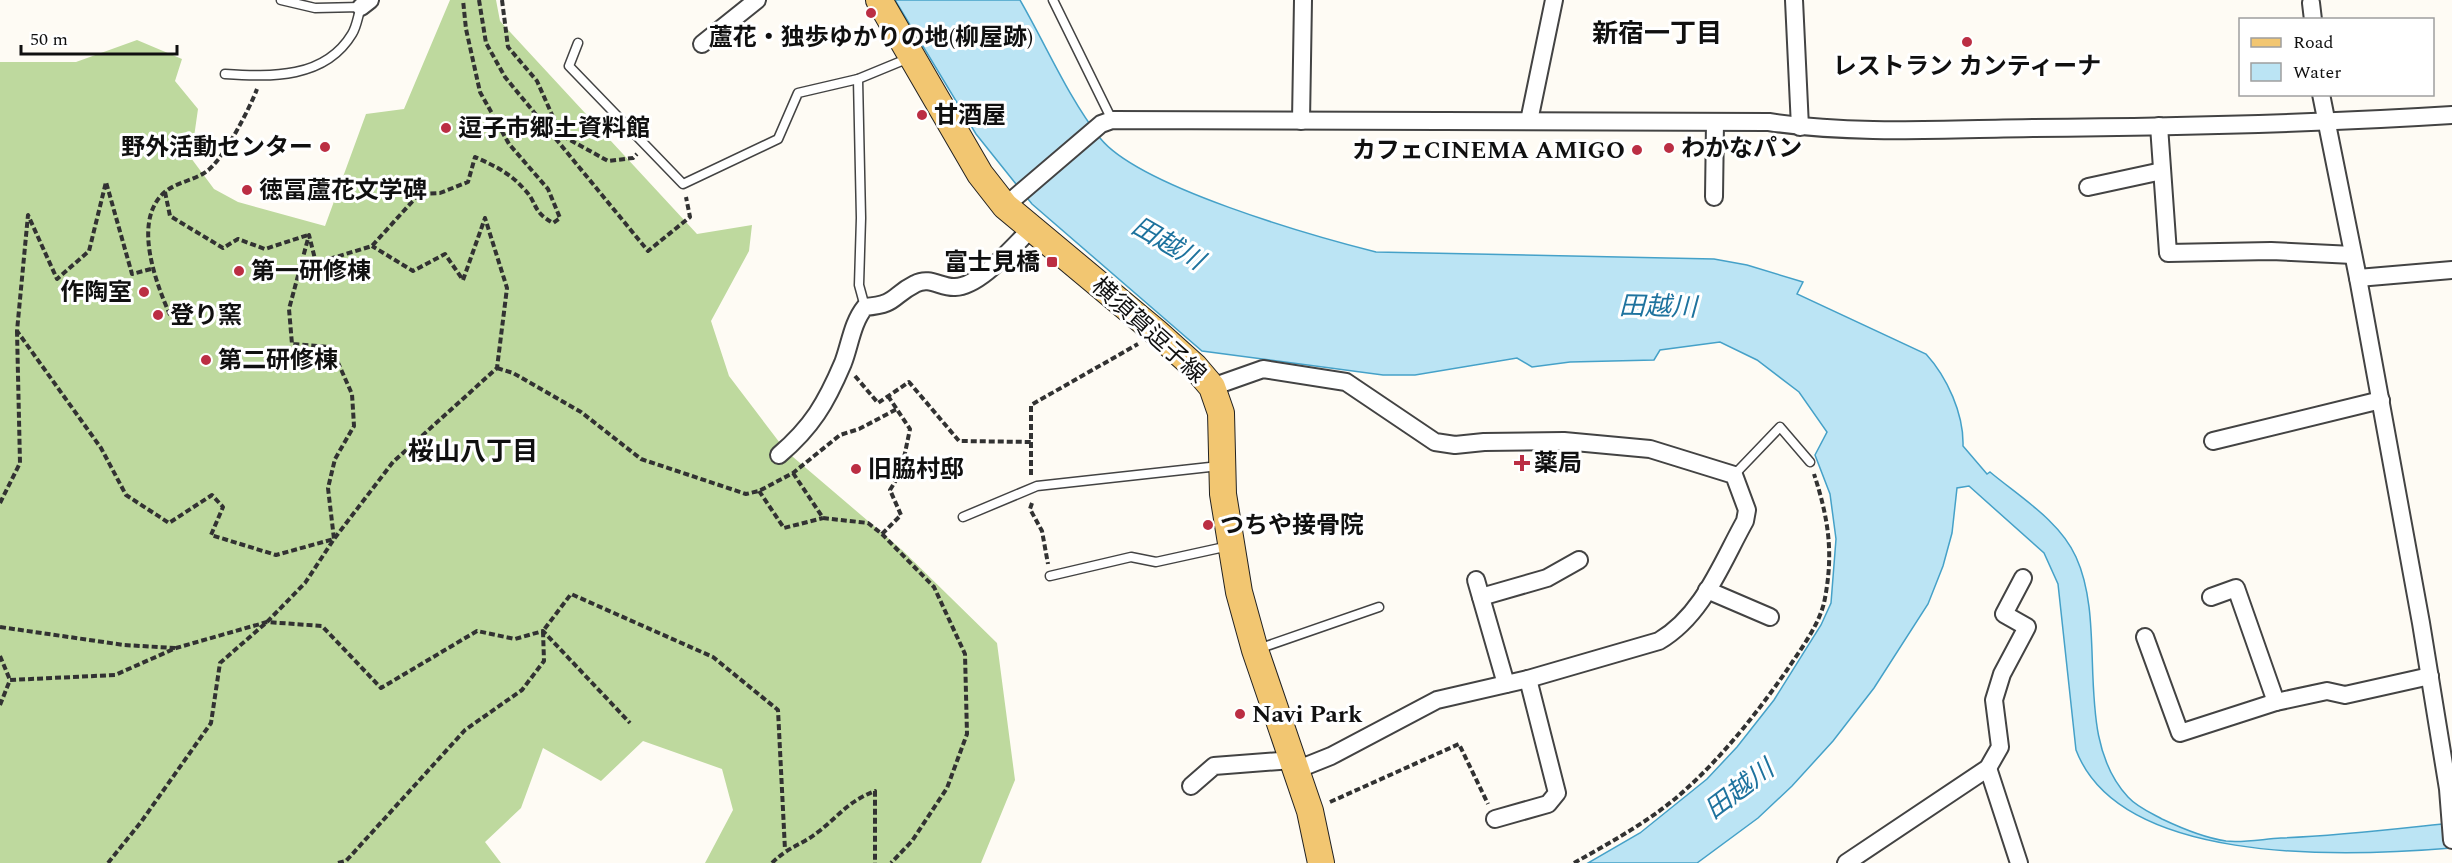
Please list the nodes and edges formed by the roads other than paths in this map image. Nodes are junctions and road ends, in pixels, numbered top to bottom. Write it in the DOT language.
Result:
graph roads {
  1 [pos="281,0"];
  2 [pos="757,0"];
  3 [pos="879,0"];
  4 [pos="1053,0"];
  5 [pos="1303,0"];
  6 [pos="1554,0"];
  7 [pos="1794,0"];
  8 [pos="366,3"];
  9 [pos="578,43"];
  10 [pos="702,44"];
  11 [pos="912,56"];
  12 [pos="225,74"];
  13 [pos="858,79"];
  14 [pos="2321,96"];
  15 [pos="2452,115"];
  16 [pos="1301,121"];
  17 [pos="1528,121"];
  18 [pos="1106,122"];
  19 [pos="1715,122"];
  20 [pos="2325,123"];
  21 [pos="2159,126"];
  22 [pos="1800,127"];
  23 [pos="2162,171"];
  24 [pos="2088,187"];
  25 [pos="1714,197"];
  26 [pos="1011,200"];
  27 [pos="1032,228"];
  28 [pos="2354,255"];
  29 [pos="2452,270"];
  30 [pos="2358,278"];
  31 [pos="865,307"];
  32 [pos="1212,387"];
  33 [pos="2380,400"];
  34 [pos="2213,441"];
  35 [pos="779,454"];
  36 [pos="1810,462"];
  37 [pos="1222,466"];
  38 [pos="1734,475"];
  39 [pos="963,517"];
  40 [pos="1230,546"];
  41 [pos="1579,560"];
  42 [pos="1050,576"];
  43 [pos="2023,578"];
  44 [pos="1476,580"];
  45 [pos="1707,590"];
  46 [pos="1481,597"];
  47 [pos="2211,597"];
  48 [pos="1379,607"];
  49 [pos="1770,617"];
  50 [pos="2145,638"];
  51 [pos="1255,650"];
  52 [pos="2430,676"];
  53 [pos="1528,678"];
  54 [pos="1506,684"];
  55 [pos="2276,702"];
  56 [pos="1294,765"];
  57 [pos="1988,768"];
  58 [pos="1191,786"];
  59 [pos="2450,788"];
  60 [pos="2451,818"];
  61 [pos="1496,819"];
  62 [pos="2452,840"];
  63 [pos="1321,863"];
  64 [pos="1846,863"];
  65 [pos="2019,863"];
  1 -- 8 [label="lane"];
  2 -- 10 [label="street"];
  3 -- 11 [label="main road, 横須賀逗子線"];
  4 -- 18 [label="lane"];
  5 -- 16 [label="street"];
  6 -- 17 [label="street"];
  7 -- 22 [label="street"];
  8 -- 12 [label="lane"];
  9 -- 13 [label="lane"];
  11 -- 13 [label="lane"];
  11 -- 26 [label="main road, 横須賀逗子線"];
  13 -- 31 [label="lane"];
  14 -- 20 [label="street"];
  15 -- 20 [label="street"];
  16 -- 17 [label="street"];
  16 -- 18 [label="street"];
  17 -- 19 [label="street"];
  18 -- 26 [label="street"];
  19 -- 22 [label="street"];
  19 -- 25 [label="street"];
  20 -- 21 [label="street"];
  20 -- 28 [label="street"];
  21 -- 22 [label="street"];
  21 -- 23 [label="street"];
  23 -- 24 [label="street"];
  23 -- 28 [label="street"];
  26 -- 27 [label="main road, 横須賀逗子線"];
  27 -- 31 [label="street"];
  27 -- 32 [label="main road, 横須賀逗子線"];
  28 -- 30 [label="street"];
  29 -- 30 [label="street"];
  30 -- 33 [label="street"];
  31 -- 35 [label="street"];
  32 -- 37 [label="main road, 横須賀逗子線"];
  32 -- 38 [label="street"];
  33 -- 34 [label="street"];
  33 -- 52 [label="street"];
  36 -- 38 [label="lane"];
  37 -- 39 [label="lane"];
  37 -- 40 [label="main road, 横須賀逗子線"];
  38 -- 45 [label="street"];
  40 -- 42 [label="lane"];
  40 -- 51 [label="main road, 横須賀逗子線"];
  41 -- 46 [label="street"];
  43 -- 57 [label="street"];
  44 -- 46 [label="street"];
  45 -- 49 [label="street"];
  45 -- 53 [label="street"];
  46 -- 54 [label="street"];
  47 -- 55 [label="street"];
  48 -- 51 [label="lane"];
  50 -- 55 [label="street"];
  51 -- 56 [label="main road, 横須賀逗子線"];
  52 -- 55 [label="street"];
  52 -- 59 [label="street"];
  53 -- 54 [label="street"];
  53 -- 61 [label="street"];
  54 -- 56 [label="street"];
  56 -- 58 [label="street"];
  56 -- 63 [label="main road, 横須賀逗子線"];
  57 -- 64 [label="street"];
  57 -- 65 [label="street"];
  59 -- 60 [label="street"];
  60 -- 62 [label="street"];
}
